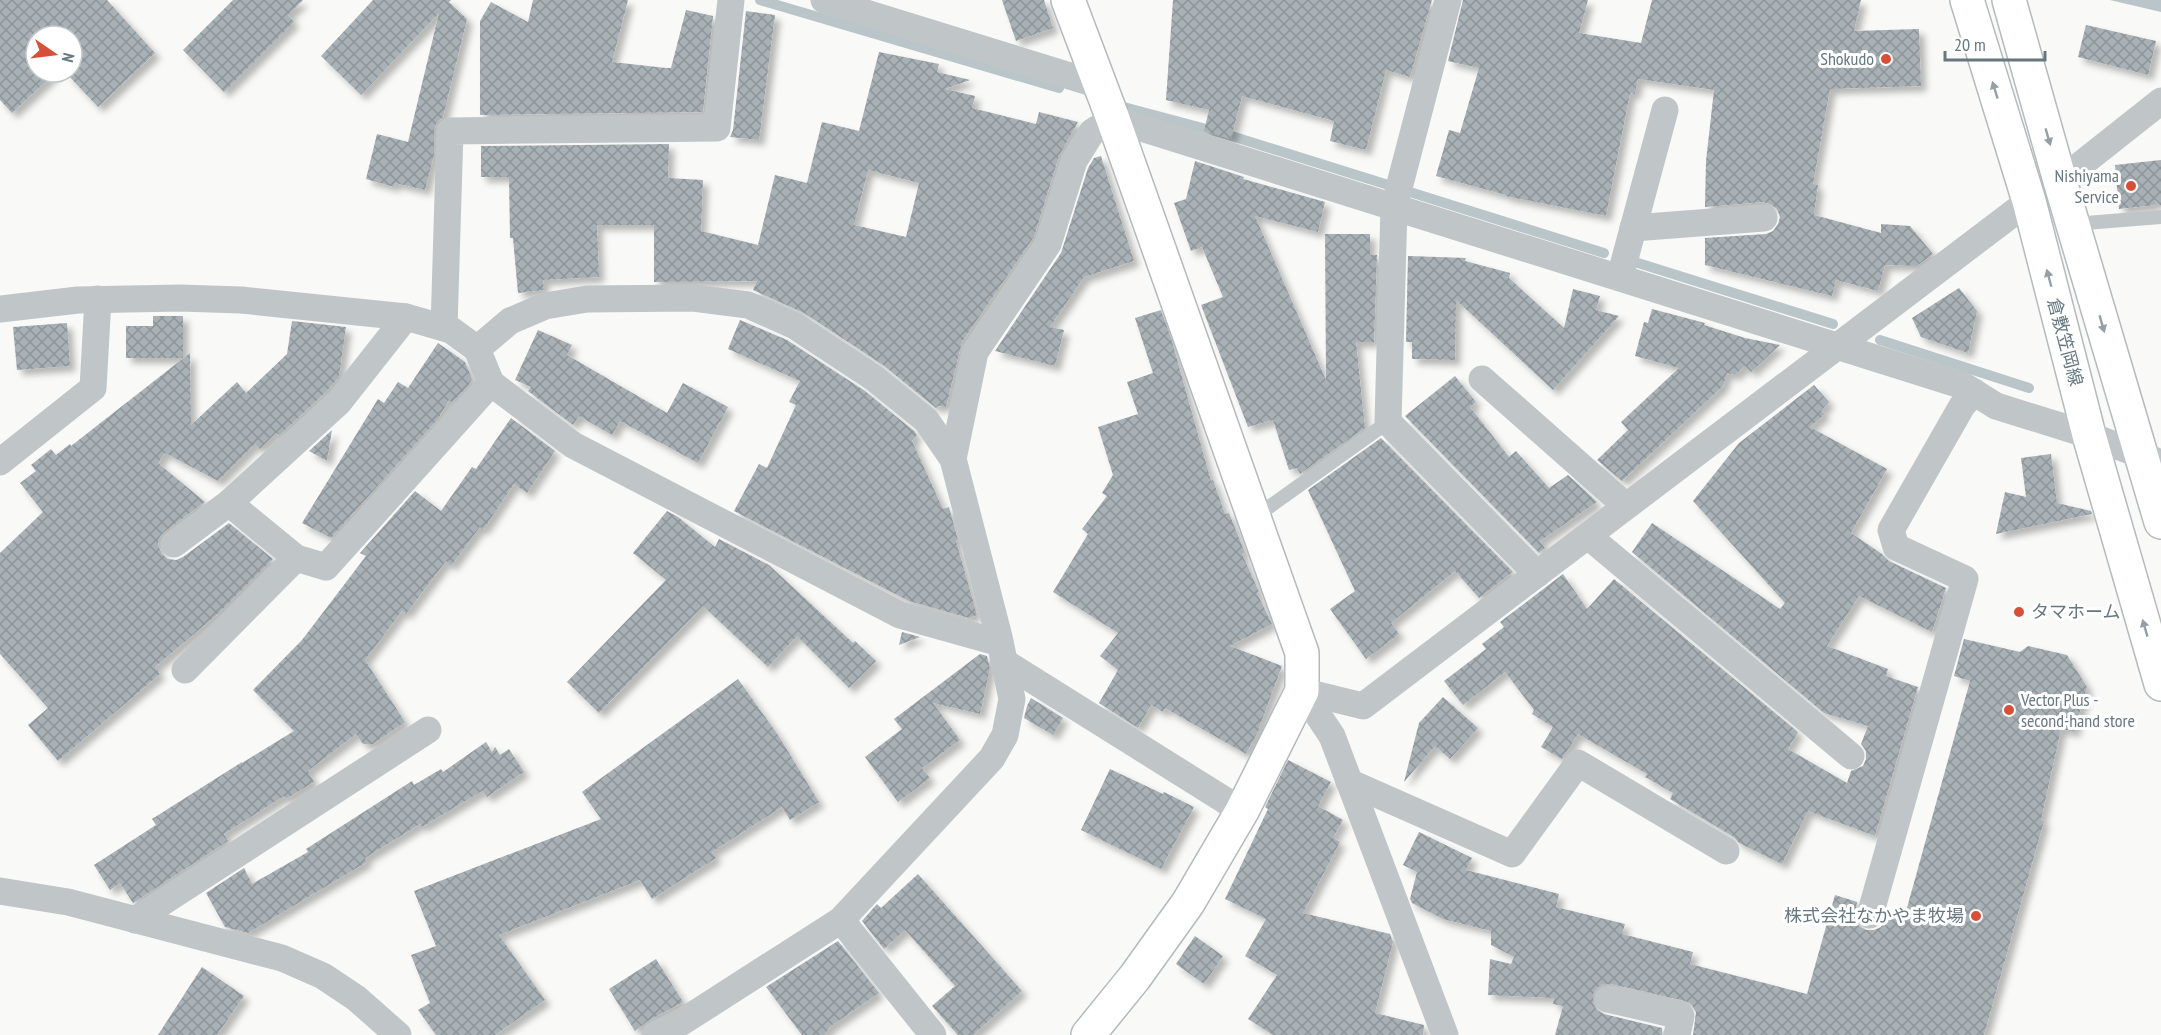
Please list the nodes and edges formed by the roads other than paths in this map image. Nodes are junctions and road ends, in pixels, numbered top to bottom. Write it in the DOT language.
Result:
graph roads {
  1 [pos="731,0"];
  2 [pos="824,0"];
  3 [pos="1068,0"];
  4 [pos="1448,0"];
  5 [pos="1967,0"];
  6 [pos="2009,0"];
  7 [pos="1099,85"];
  8 [pos="2161,101"];
  9 [pos="1665,110"];
  10 [pos="1113,119"];
  11 [pos="2060,181"];
  12 [pos="2029,201"];
  13 [pos="1394,207"];
  14 [pos="2161,217"];
  15 [pos="1764,218"];
  16 [pos="2073,224"];
  17 [pos="1633,228"];
  18 [pos="1620,277"];
  19 [pos="98,299"];
  20 [pos="0,309"];
  21 [pos="406,316"];
  22 [pos="444,328"];
  23 [pos="1839,345"];
  24 [pos="477,349"];
  25 [pos="1482,380"];
  26 [pos="491,383"];
  27 [pos="1974,392"];
  28 [pos="1388,422"];
  29 [pos="2089,435"];
  30 [pos="953,459"];
  31 [pos="2151,459"];
  32 [pos="0,462"];
  33 [pos="229,503"];
  34 [pos="1626,506"];
  35 [pos="1254,518"];
  36 [pos="2161,522"];
  37 [pos="1588,536"];
  38 [pos="174,544"];
  39 [pos="296,558"];
  40 [pos="1537,574"];
  41 [pos="1002,652"];
  42 [pos="185,670"];
  43 [pos="2161,684"];
  44 [pos="1302,691"];
  45 [pos="428,730"];
  46 [pos="1851,756"];
  47 [pos="1349,782"];
  48 [pos="1242,811"];
  49 [pos="1726,851"];
  50 [pos="0,891"];
  51 [pos="1870,915"];
  52 [pos="135,920"];
  53 [pos="841,920"];
  54 [pos="1608,999"];
  55 [pos="398,1035"];
  56 [pos="655,1035"];
  57 [pos="933,1035"];
  58 [pos="1088,1035"];
  59 [pos="1445,1035"];
  60 [pos="1677,1035"];
  1 -- 22 [label="street"];
  2 -- 7 [label="street"];
  3 -- 7 [label="main road"];
  4 -- 13 [label="street"];
  12 -- 5 [label="main road, 倉敷笠岡線, one-way"];
  6 -- 11 [label="main road, one-way"];
  7 -- 10 [label="main road"];
  8 -- 11 [label="street"];
  9 -- 17 [label="street"];
  10 -- 13 [label="street"];
  10 -- 30 [label="street"];
  10 -- 35 [label="main road"];
  11 -- 16 [label="main road"];
  12 -- 23 [label="street"];
  29 -- 12 [label="main road, 倉敷笠岡線, one-way"];
  13 -- 18 [label="street"];
  13 -- 28 [label="street"];
  14 -- 16 [label="lane"];
  15 -- 17 [label="street"];
  16 -- 31 [label="main road, one-way"];
  17 -- 18 [label="street"];
  18 -- 23 [label="street"];
  19 -- 20 [label="street"];
  19 -- 21 [label="street"];
  19 -- 32 [label="street"];
  21 -- 22 [label="street"];
  21 -- 33 [label="street"];
  22 -- 24 [label="street"];
  23 -- 27 [label="street"];
  23 -- 34 [label="street"];
  24 -- 26 [label="street"];
  24 -- 30 [label="street"];
  25 -- 34 [label="street"];
  26 -- 39 [label="street"];
  26 -- 41 [label="street"];
  27 -- 29 [label="street"];
  27 -- 51 [label="street"];
  28 -- 35 [label="lane"];
  28 -- 40 [label="street"];
  29 -- 31 [label="street"];
  43 -- 29 [label="main road, 倉敷笠岡線, one-way"];
  30 -- 41 [label="street"];
  31 -- 36 [label="main road"];
  33 -- 38 [label="street"];
  33 -- 39 [label="street"];
  34 -- 37 [label="street"];
  35 -- 44 [label="main road"];
  37 -- 40 [label="street"];
  37 -- 46 [label="street"];
  39 -- 42 [label="street"];
  40 -- 44 [label="street"];
  41 -- 48 [label="street"];
  41 -- 53 [label="street"];
  44 -- 47 [label="street"];
  44 -- 48 [label="main road"];
  45 -- 52 [label="street"];
  47 -- 49 [label="street"];
  47 -- 59 [label="street"];
  48 -- 58 [label="main road"];
  50 -- 52 [label="street"];
  52 -- 55 [label="street"];
  53 -- 56 [label="street"];
  53 -- 57 [label="street"];
  54 -- 60 [label="street"];
}
